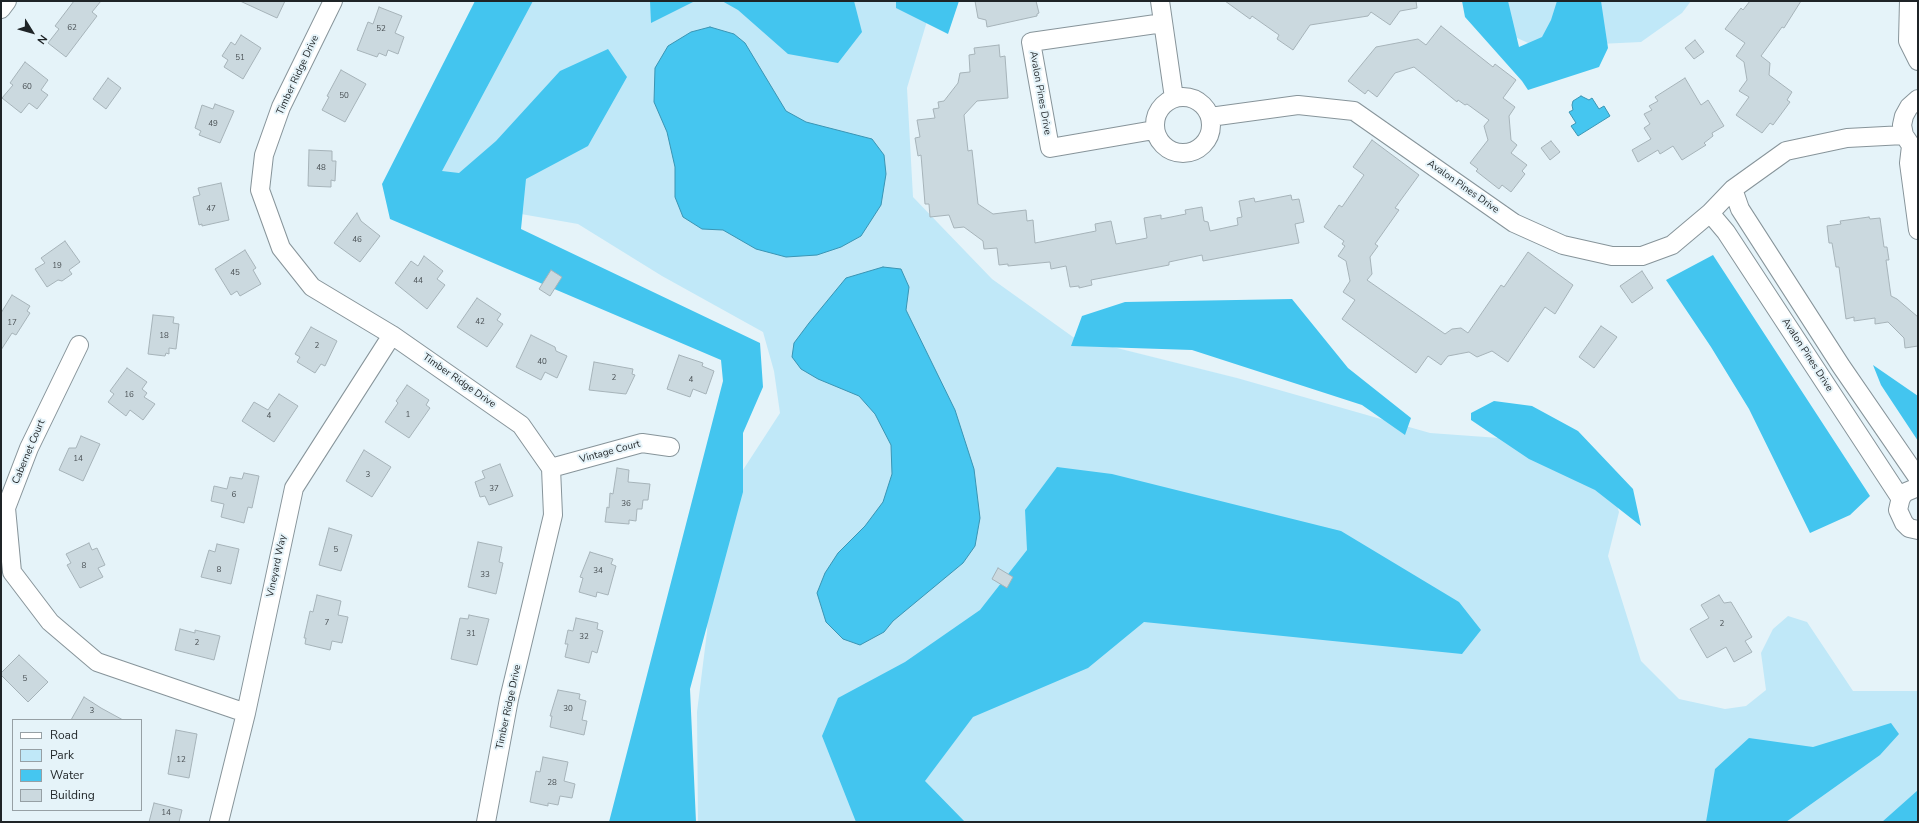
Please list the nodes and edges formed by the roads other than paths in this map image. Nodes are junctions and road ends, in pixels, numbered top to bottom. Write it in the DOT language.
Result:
graph roads {
  1 [pos="7,1"];
  2 [pos="333,1"];
  3 [pos="1160,1"];
  4 [pos="1909,1"];
  5 [pos="1,9"];
  6 [pos="1163,23"];
  7 [pos="1918,60"];
  8 [pos="1174,98"];
  9 [pos="1918,99"];
  10 [pos="1210,117"];
  11 [pos="1154,130"];
  12 [pos="1911,144"];
  13 [pos="1733,189"];
  14 [pos="1710,213"];
  15 [pos="1918,230"];
  16 [pos="392,334"];
  17 [pos="79,345"];
  18 [pos="670,447"];
  19 [pos="551,468"];
  20 [pos="1918,478"];
  21 [pos="1918,487"];
  22 [pos="1901,499"];
  23 [pos="1918,531"];
  24 [pos="246,713"];
  25 [pos="220,822"];
  26 [pos="486,822"];
  1 -- 5 [label="street"];
  2 -- 16 [label="street, Timber Ridge Drive"];
  3 -- 6 [label="street"];
  4 -- 7 [label="street"];
  6 -- 8 [label="street"];
  6 -- 11 [label="street, Avalon Pines Drive"];
  8 -- 10 [label="street"];
  8 -- 11 [label="street"];
  9 -- 12 [label="street"];
  10 -- 11 [label="street"];
  10 -- 14 [label="street, Avalon Pines Drive"];
  12 -- 13 [label="street, Avalon Pines Drive"];
  12 -- 15 [label="street"];
  13 -- 14 [label="street, Avalon Pines Drive"];
  13 -- 20 [label="street"];
  14 -- 22 [label="street, Avalon Pines Drive"];
  16 -- 19 [label="street, Timber Ridge Drive"];
  16 -- 24 [label="street, Vineyard Way"];
  17 -- 24 [label="street, Cabernet Court"];
  18 -- 19 [label="street, Vintage Court"];
  19 -- 26 [label="street, Timber Ridge Drive"];
  21 -- 22 [label="street"];
  22 -- 23 [label="street"];
  24 -- 25 [label="street, Vineyard Way"];
}
